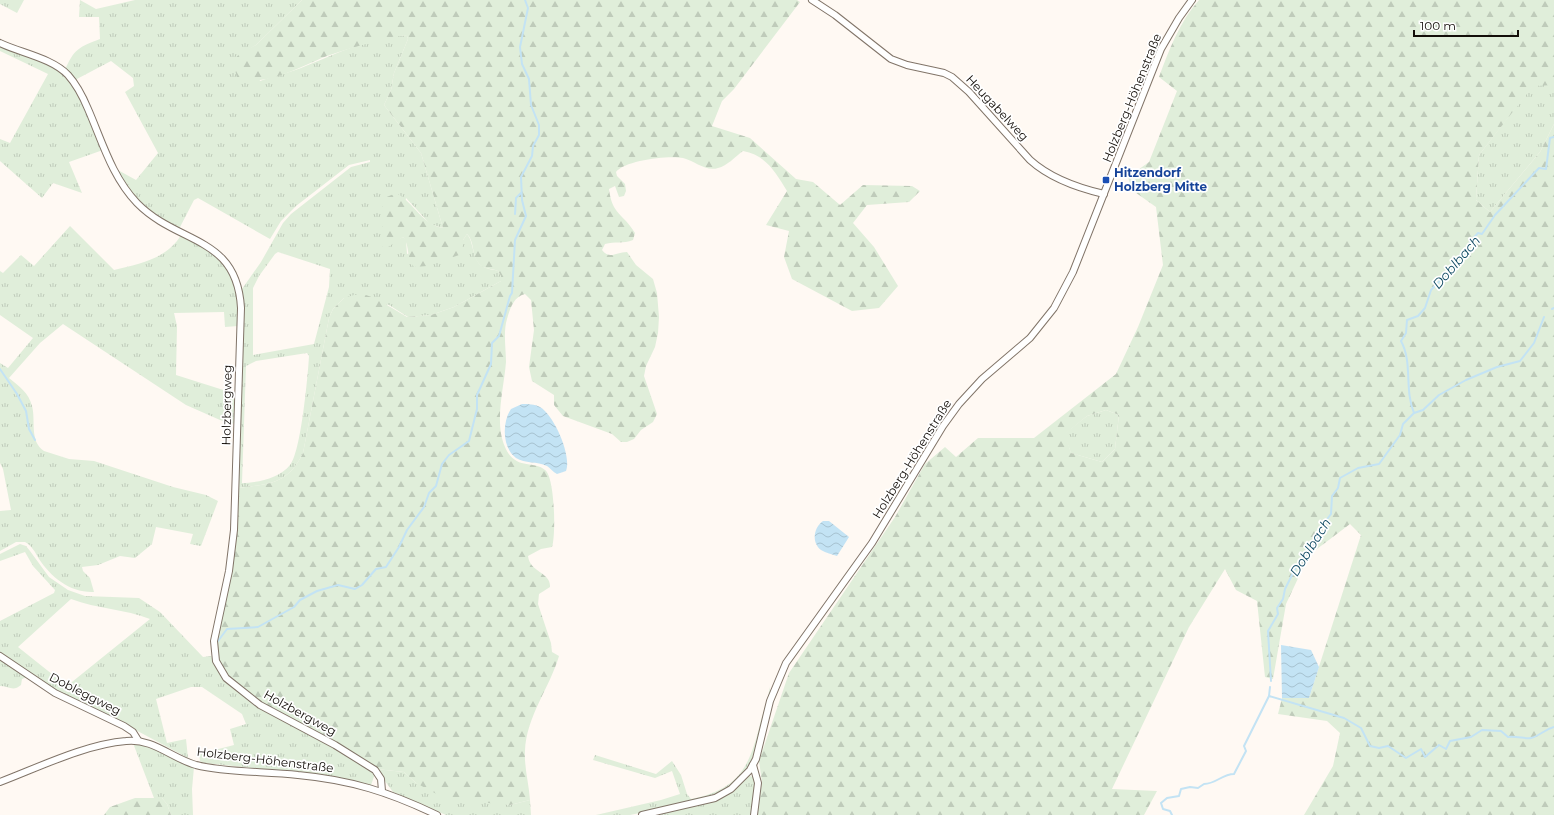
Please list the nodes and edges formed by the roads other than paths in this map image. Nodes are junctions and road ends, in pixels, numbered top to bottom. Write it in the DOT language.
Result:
graph roads {
  1 [pos="812,0"];
  2 [pos="1192,0"];
  3 [pos="0,43"];
  4 [pos="1104,194"];
  5 [pos="0,656"];
  6 [pos="138,740"];
  7 [pos="754,765"];
  8 [pos="0,782"];
  9 [pos="382,791"];
  10 [pos="437,815"];
  11 [pos="642,815"];
  12 [pos="754,815"];
  1 -- 4 [label="street, Heugabelweg"];
  2 -- 4 [label="street, Holzberg-Höhenstraße"];
  3 -- 9 [label="street, Holzbergweg"];
  4 -- 7 [label="street, Holzberg-Höhenstraße"];
  5 -- 6 [label="street, Dobleggweg"];
  6 -- 8 [label="street, Holzberg-Höhenstraße"];
  6 -- 9 [label="street, Holzberg-Höhenstraße"];
  7 -- 11 [label="street, Holzberg-Höhenstraße"];
  7 -- 12 [label="street"];
  9 -- 10 [label="street, Holzberg-Höhenstraße"];
}
